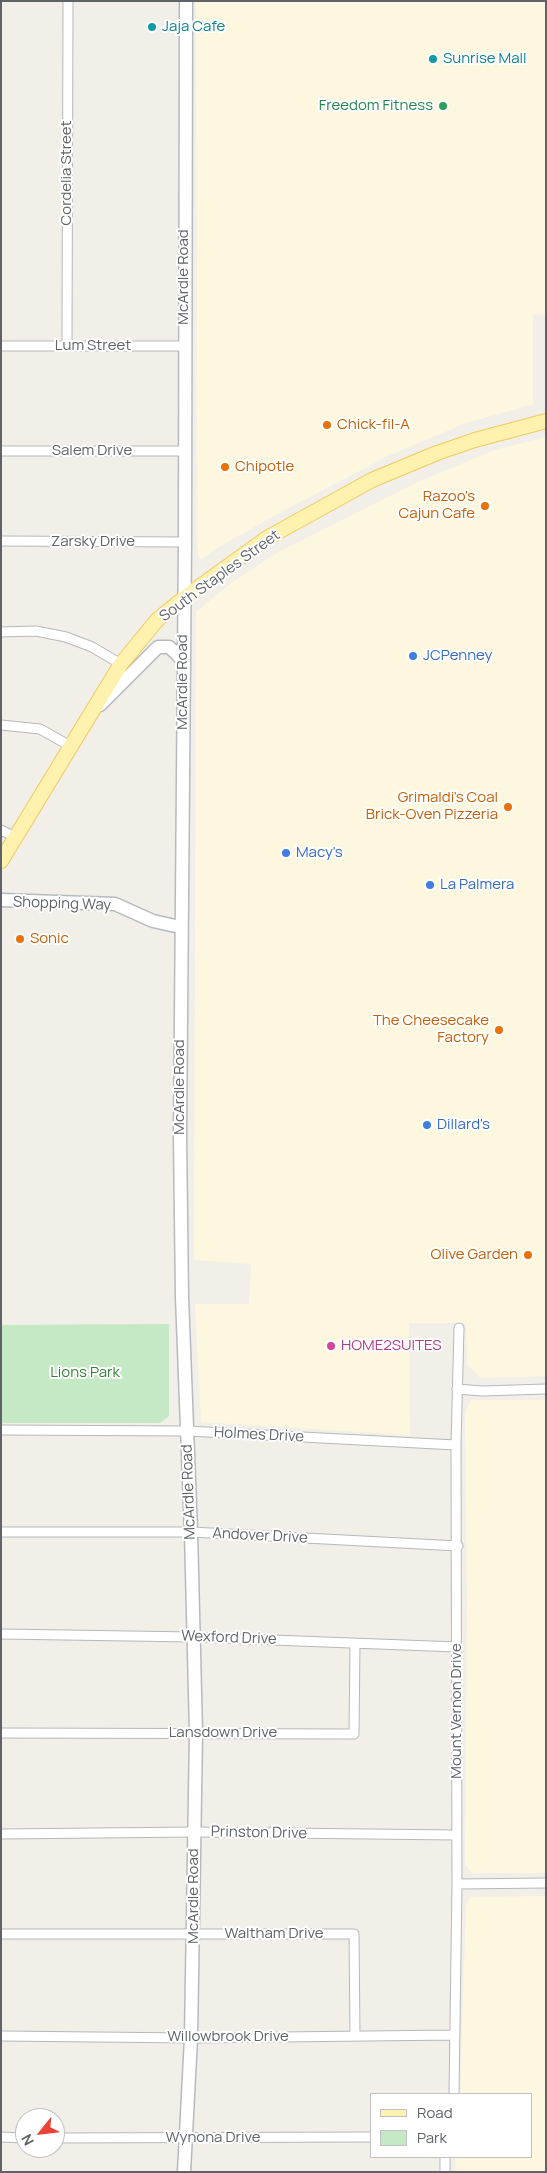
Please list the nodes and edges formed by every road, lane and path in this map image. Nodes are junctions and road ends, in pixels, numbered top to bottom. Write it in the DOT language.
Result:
graph roads {
  1 [pos="68,1"];
  2 [pos="186,1"];
  3 [pos="67,345"];
  4 [pos="1,346"];
  5 [pos="184,346"];
  6 [pos="546,421"];
  7 [pos="1,451"];
  8 [pos="184,451"];
  9 [pos="1,541"];
  10 [pos="185,542"];
  11 [pos="184,598"];
  12 [pos="1,632"];
  13 [pos="184,663"];
  14 [pos="121,664"];
  15 [pos="90,716"];
  16 [pos="1,725"];
  17 [pos="72,747"];
  18 [pos="1,830"];
  19 [pos="15,837"];
  20 [pos="1,861"];
  21 [pos="1,900"];
  22 [pos="180,927"];
  23 [pos="459,1328"];
  24 [pos="457,1389"];
  25 [pos="546,1389"];
  26 [pos="1,1430"];
  27 [pos="187,1431"];
  28 [pos="456,1445"];
  29 [pos="1,1532"];
  30 [pos="191,1532"];
  31 [pos="458,1546"];
  32 [pos="1,1634"];
  33 [pos="193,1637"];
  34 [pos="356,1644"];
  35 [pos="456,1647"];
  36 [pos="1,1733"];
  37 [pos="196,1733"];
  38 [pos="194,1832"];
  39 [pos="1,1834"];
  40 [pos="457,1835"];
  41 [pos="546,1883"];
  42 [pos="457,1884"];
  43 [pos="1,1934"];
  44 [pos="194,1934"];
  45 [pos="455,2035"];
  46 [pos="1,2036"];
  47 [pos="355,2036"];
  48 [pos="191,2038"];
  49 [pos="454,2093"];
  50 [pos="370,2137"];
  51 [pos="1,2138"];
  52 [pos="15,2138"];
  53 [pos="65,2138"];
  54 [pos="185,2139"];
  55 [pos="445,2158"];
  56 [pos="184,2172"];
  57 [pos="445,2172"];
  1 -- 3 [label="street, Cordelia Street"];
  2 -- 5 [label="main road, McArdle Road"];
  3 -- 4 [label="street, Lum Street"];
  3 -- 5 [label="street, Lum Street"];
  5 -- 8 [label="main road, McArdle Road"];
  6 -- 11 [label="main road, South Staples Street"];
  7 -- 8 [label="street, Salem Drive"];
  8 -- 10 [label="main road, McArdle Road"];
  9 -- 10 [label="street, Zarsky Drive"];
  10 -- 11 [label="main road, McArdle Road"];
  11 -- 13 [label="main road, McArdle Road"];
  11 -- 14 [label="main road, South Staples Street"];
  12 -- 14 [label="street"];
  13 -- 15 [label="main road"];
  13 -- 22 [label="main road, McArdle Road"];
  14 -- 15 [label="main road, South Staples Street"];
  15 -- 17 [label="main road, South Staples Street"];
  16 -- 17 [label="street"];
  17 -- 19 [label="main road, South Staples Street"];
  18 -- 19 [label="street"];
  19 -- 20 [label="main road, South Staples Street"];
  21 -- 22 [label="main road, Shopping Way"];
  22 -- 27 [label="main road, McArdle Road"];
  23 -- 24 [label="street, Mount Vernon Drive"];
  24 -- 25 [label="street"];
  24 -- 28 [label="street, Mount Vernon Drive"];
  26 -- 27 [label="street, Holmes Drive"];
  27 -- 28 [label="street, Holmes Drive"];
  27 -- 30 [label="main road, McArdle Road"];
  28 -- 31 [label="street, Mount Vernon Drive"];
  29 -- 30 [label="street, Andover Drive"];
  30 -- 31 [label="street, Andover Drive"];
  30 -- 33 [label="main road, McArdle Road"];
  31 -- 35 [label="street, Mount Vernon Drive"];
  32 -- 33 [label="street, Wexford Drive"];
  33 -- 34 [label="street, Wexford Drive"];
  33 -- 37 [label="main road, McArdle Road"];
  34 -- 35 [label="street, Wexford Drive"];
  34 -- 37 [label="street, Lansdown Drive"];
  35 -- 40 [label="street, Mount Vernon Drive"];
  36 -- 37 [label="street, Lansdown Drive"];
  37 -- 38 [label="main road, McArdle Road"];
  38 -- 39 [label="street, Prinston Drive"];
  38 -- 40 [label="street, Prinston Drive"];
  38 -- 44 [label="main road, McArdle Road"];
  40 -- 42 [label="street, Mount Vernon Drive"];
  41 -- 42 [label="street"];
  42 -- 45 [label="street, Mount Vernon Drive"];
  43 -- 44 [label="street, Waltham Drive"];
  44 -- 47 [label="street, Waltham Drive"];
  44 -- 48 [label="main road, McArdle Road"];
  45 -- 47 [label="street, Willowbrook Drive"];
  45 -- 49 [label="street, Mount Vernon Drive"];
  46 -- 48 [label="street, Willowbrook Drive"];
  47 -- 48 [label="street, Willowbrook Drive"];
  48 -- 54 [label="main road, McArdle Road"];
  50 -- 54 [label="street, Wynona Drive"];
  51 -- 52 [label="street"];
  53 -- 54 [label="street, Wynona Drive"];
  54 -- 56 [label="main road, McArdle Road"];
  55 -- 57 [label="street"];
}
